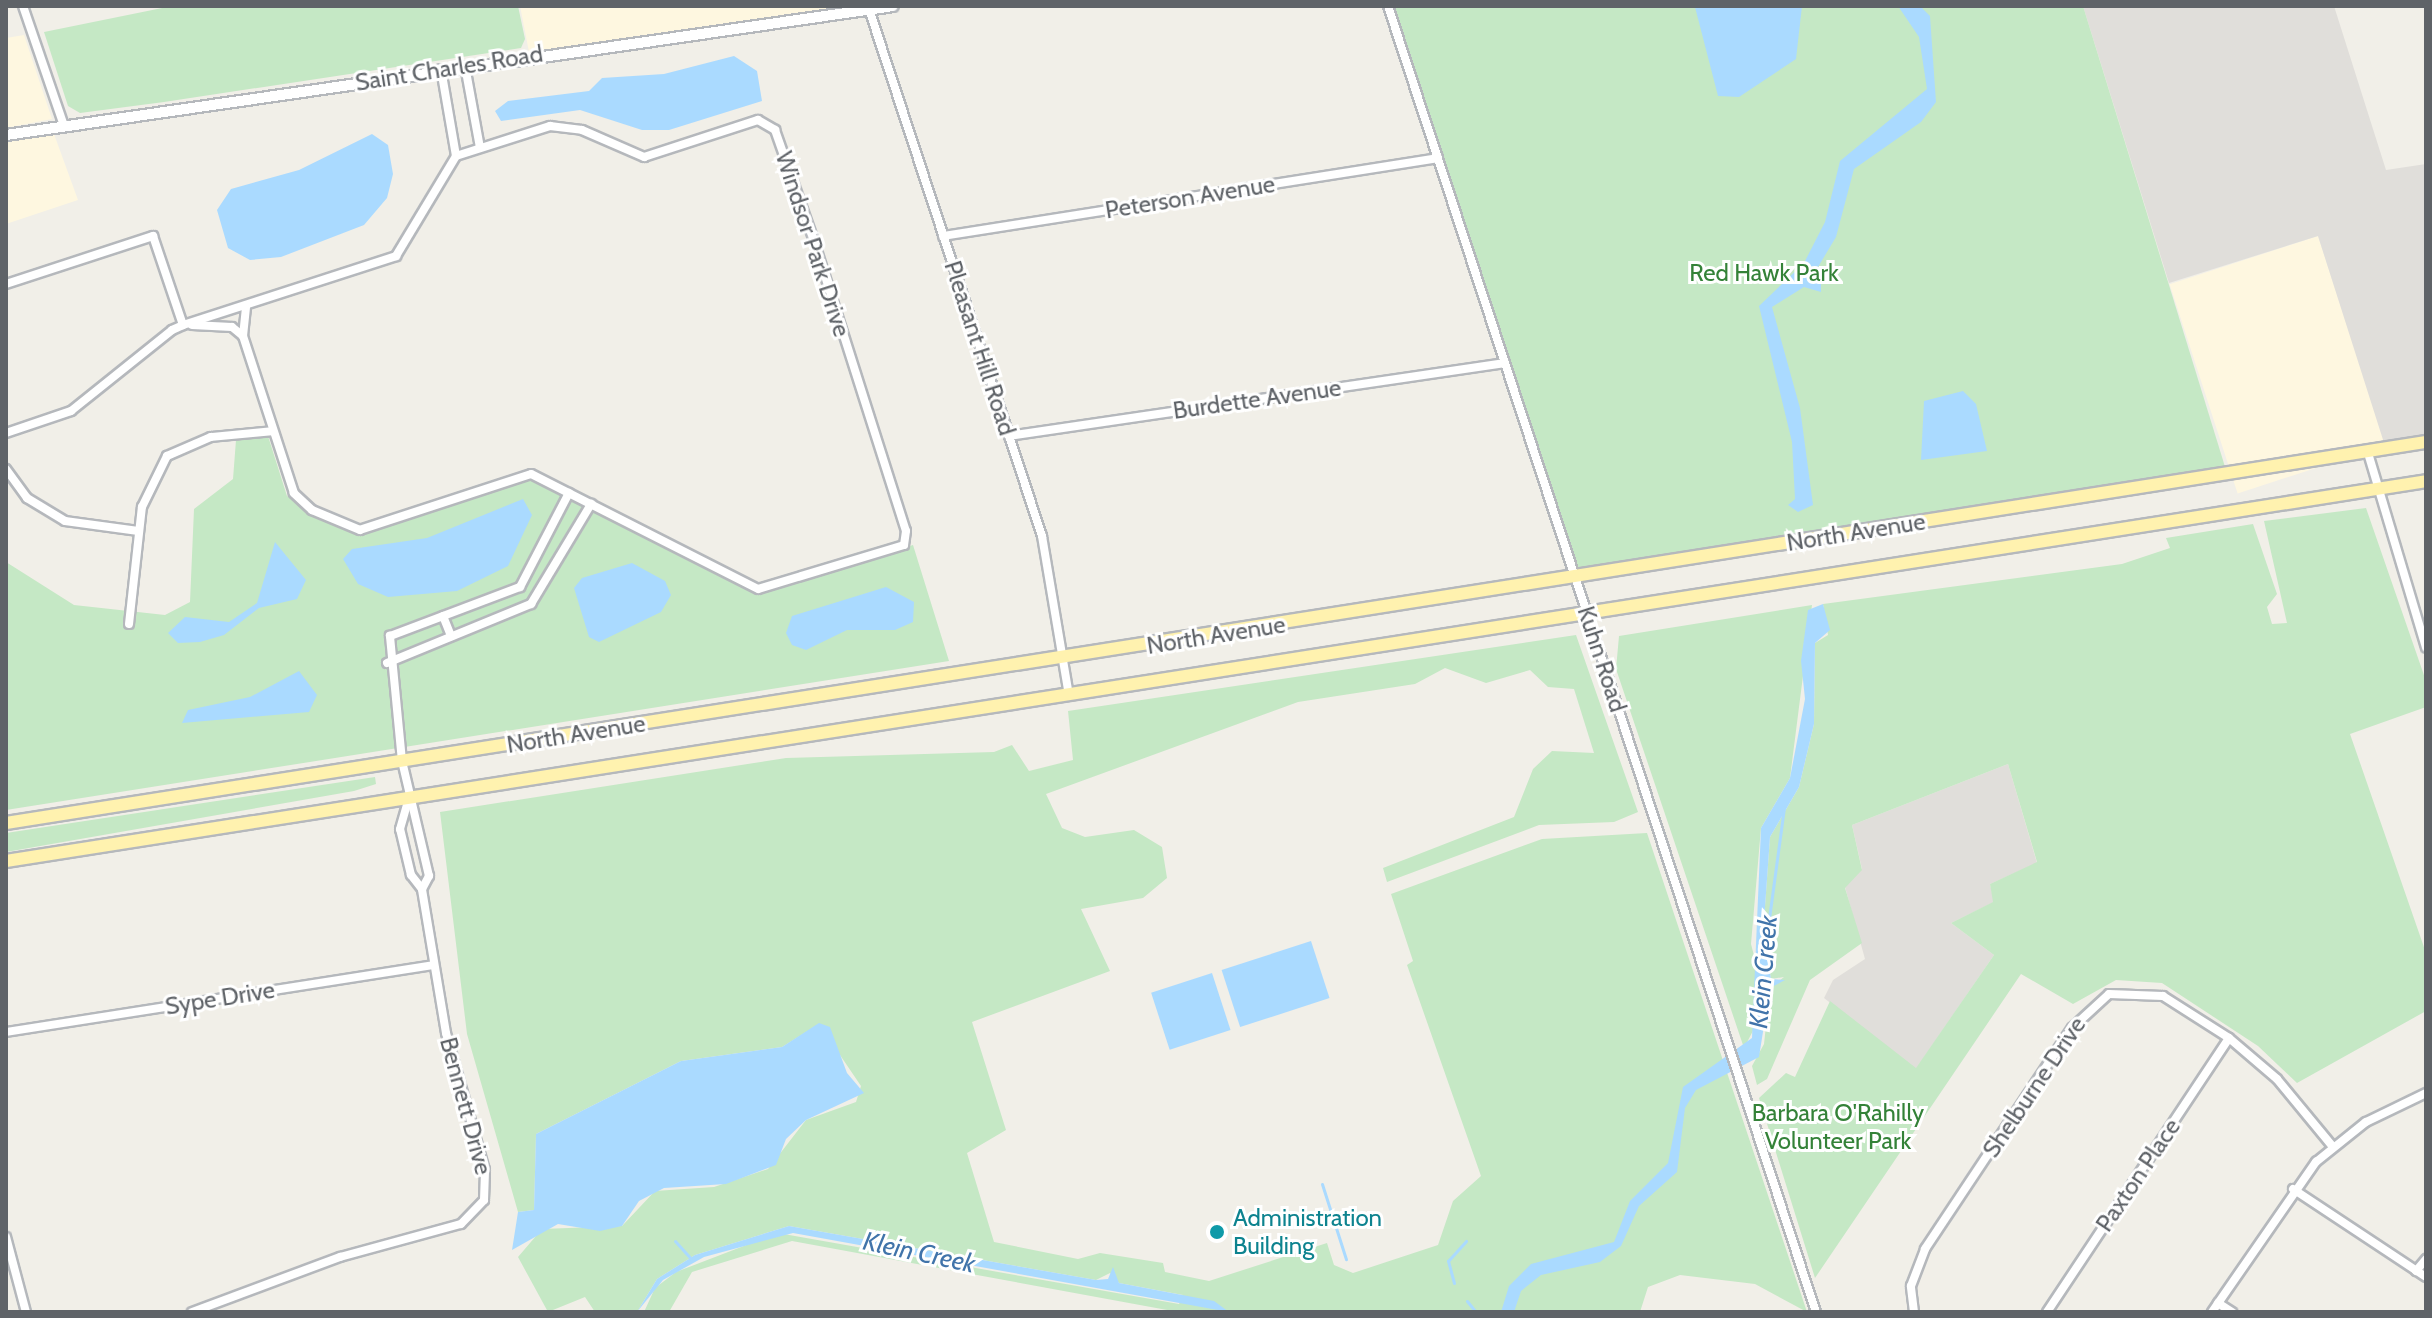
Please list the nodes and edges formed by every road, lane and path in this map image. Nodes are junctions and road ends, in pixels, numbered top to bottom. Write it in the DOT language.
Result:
graph roads {
  1 [pos="23,6"];
  2 [pos="893,6"];
  3 [pos="1388,6"];
  4 [pos="868,7"];
  5 [pos="465,66"];
  6 [pos="441,69"];
  7 [pos="64,126"];
  8 [pos="6,135"];
  9 [pos="480,148"];
  10 [pos="456,156"];
  11 [pos="1438,158"];
  12 [pos="943,236"];
  13 [pos="6,284"];
  14 [pos="246,306"];
  15 [pos="183,325"];
  16 [pos="243,336"];
  17 [pos="1505,363"];
  18 [pos="273,431"];
  19 [pos="6,433"];
  20 [pos="1009,436"];
  21 [pos="2426,442"];
  22 [pos="2368,453"];
  23 [pos="6,469"];
  24 [pos="2426,481"];
  25 [pos="2374,489"];
  26 [pos="569,493"];
  27 [pos="591,504"];
  28 [pos="138,531"];
  29 [pos="1576,579"];
  30 [pos="1587,612"];
  31 [pos="443,616"];
  32 [pos="129,624"];
  33 [pos="451,636"];
  34 [pos="2426,648"];
  35 [pos="1067,659"];
  36 [pos="387,663"];
  37 [pos="1069,695"];
  38 [pos="402,761"];
  39 [pos="409,798"];
  40 [pos="6,823"];
  41 [pos="6,861"];
  42 [pos="422,889"];
  43 [pos="434,965"];
  44 [pos="6,1032"];
  45 [pos="2229,1038"];
  46 [pos="2426,1093"];
  47 [pos="2333,1147"];
  48 [pos="2293,1189"];
  49 [pos="6,1237"];
  50 [pos="2426,1259"];
  51 [pos="2416,1271"];
  52 [pos="2426,1277"];
  53 [pos="2218,1303"];
  54 [pos="26,1312"];
  55 [pos="192,1312"];
  56 [pos="1816,1312"];
  57 [pos="1914,1312"];
  58 [pos="2047,1312"];
  59 [pos="2212,1312"];
  60 [pos="2232,1312"];
  1 -- 7 [label="street"];
  2 -- 4 [label="street, Saint Charles Road"];
  3 -- 11 [label="street, Kuhn Road"];
  4 -- 5 [label="street, Saint Charles Road"];
  4 -- 12 [label="street, Pleasant Hill Road"];
  5 -- 6 [label="street, Saint Charles Road"];
  5 -- 9 [label="street"];
  6 -- 7 [label="street, Saint Charles Road"];
  6 -- 10 [label="street"];
  7 -- 8 [label="street, Saint Charles Road"];
  9 -- 10 [label="street, Windsor Park Drive"];
  9 -- 27 [label="street, Windsor Park Drive"];
  10 -- 14 [label="street"];
  11 -- 12 [label="street, Peterson Avenue"];
  11 -- 17 [label="street, Kuhn Road"];
  12 -- 20 [label="street, Pleasant Hill Road"];
  13 -- 15 [label="street"];
  14 -- 15 [label="street"];
  14 -- 16 [label="street, Windsor Park Drive"];
  15 -- 16 [label="street"];
  15 -- 19 [label="street"];
  16 -- 18 [label="street, Windsor Park Drive"];
  17 -- 20 [label="street, Burdette Avenue"];
  17 -- 29 [label="street, Kuhn Road"];
  18 -- 26 [label="street, Windsor Park Drive"];
  18 -- 28 [label="street"];
  20 -- 35 [label="street, Pleasant Hill Road"];
  21 -- 22 [label="main road, North Avenue"];
  22 -- 25 [label="street"];
  22 -- 29 [label="main road, North Avenue"];
  23 -- 28 [label="street"];
  24 -- 25 [label="main road, North Avenue"];
  25 -- 30 [label="main road, North Avenue"];
  25 -- 34 [label="street"];
  26 -- 27 [label="street, Windsor Park Drive"];
  26 -- 31 [label="street"];
  27 -- 33 [label="street"];
  28 -- 32 [label="street"];
  29 -- 30 [label="street, Kuhn Road"];
  29 -- 35 [label="main road, North Avenue"];
  30 -- 37 [label="main road, North Avenue"];
  30 -- 56 [label="street, Kuhn Road"];
  31 -- 33 [label="street"];
  31 -- 36 [label="street"];
  33 -- 36 [label="street"];
  35 -- 37 [label="street, Pleasant Hill Road"];
  35 -- 38 [label="main road, North Avenue"];
  36 -- 38 [label="street"];
  37 -- 39 [label="main road, North Avenue"];
  38 -- 39 [label="street"];
  38 -- 40 [label="main road, North Avenue"];
  39 -- 41 [label="main road, North Avenue"];
  39 -- 42 [label="street, Bennett Drive"];
  39 -- 42 [label="street, Bennett Drive"];
  42 -- 43 [label="street, Bennett Drive"];
  43 -- 44 [label="street, Sype Drive"];
  43 -- 55 [label="street, Bennett Drive"];
  45 -- 47 [label="street, Shelburne Drive"];
  45 -- 57 [label="street, Shelburne Drive"];
  45 -- 58 [label="street, Paxton Place"];
  46 -- 47 [label="street"];
  47 -- 48 [label="street"];
  48 -- 51 [label="street"];
  48 -- 53 [label="street"];
  49 -- 54 [label="street"];
  50 -- 51 [label="street"];
  51 -- 52 [label="street"];
  53 -- 59 [label="street"];
  53 -- 60 [label="street"];
}
